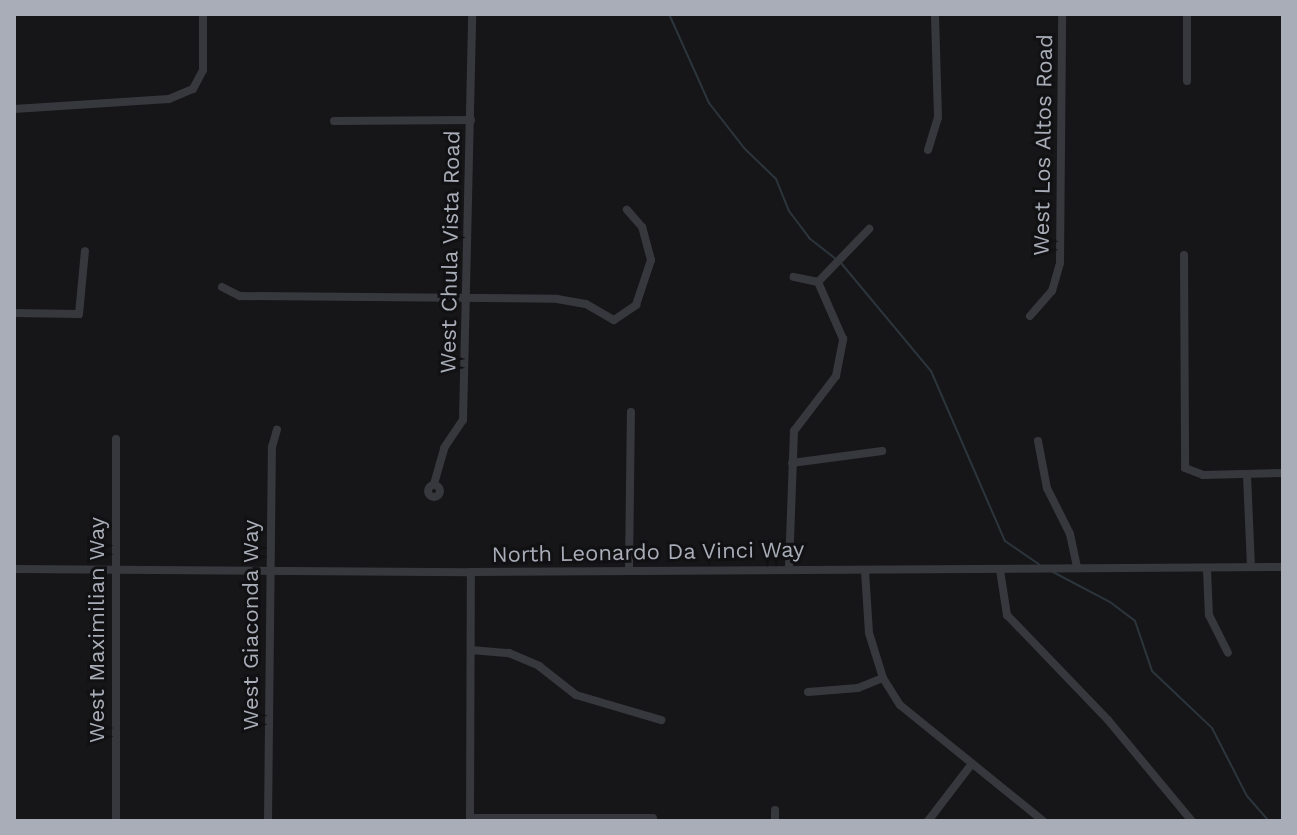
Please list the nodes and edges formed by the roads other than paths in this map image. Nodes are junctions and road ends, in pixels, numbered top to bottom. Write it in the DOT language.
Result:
graph roads {
  1 [pos="203,14"];
  2 [pos="472,14"];
  3 [pos="935,14"];
  4 [pos="1062,14"];
  5 [pos="1187,14"];
  6 [pos="1187,81"];
  7 [pos="14,109"];
  8 [pos="471,120"];
  9 [pos="334,121"];
  10 [pos="928,150"];
  11 [pos="627,210"];
  12 [pos="869,229"];
  13 [pos="85,251"];
  14 [pos="1184,255"];
  15 [pos="794,277"];
  16 [pos="818,282"];
  17 [pos="222,287"];
  18 [pos="469,297"];
  19 [pos="14,313"];
  20 [pos="1030,316"];
  21 [pos="631,412"];
  22 [pos="277,430"];
  23 [pos="116,439"];
  24 [pos="1038,441"];
  25 [pos="882,451"];
  26 [pos="792,463"];
  27 [pos="1283,473"];
  28 [pos="1247,475"];
  29 [pos="434,484"];
  30 [pos="269,567"];
  31 [pos="789,567"];
  32 [pos="1077,567"];
  33 [pos="1251,567"];
  34 [pos="1283,567"];
  35 [pos="14,569"];
  36 [pos="115,569"];
  37 [pos="629,569"];
  38 [pos="1000,570"];
  39 [pos="1207,570"];
  40 [pos="865,571"];
  41 [pos="471,572"];
  42 [pos="471,650"];
  43 [pos="1228,653"];
  44 [pos="883,678"];
  45 [pos="808,692"];
  46 [pos="661,720"];
  47 [pos="971,765"];
  48 [pos="775,810"];
  49 [pos="653,818"];
  50 [pos="470,820"];
  51 [pos="116,821"];
  52 [pos="268,821"];
  53 [pos="775,821"];
  54 [pos="928,821"];
  55 [pos="1043,821"];
  56 [pos="1192,821"];
  1 -- 7 [label="street"];
  2 -- 8 [label="street, West Chula Vista Road"];
  3 -- 10 [label="street"];
  4 -- 20 [label="street, West Los Altos Road"];
  5 -- 6 [label="street"];
  8 -- 9 [label="street"];
  8 -- 18 [label="street, West Chula Vista Road"];
  11 -- 18 [label="street"];
  12 -- 16 [label="street"];
  13 -- 19 [label="street"];
  14 -- 28 [label="street"];
  15 -- 16 [label="street"];
  16 -- 26 [label="street"];
  17 -- 18 [label="street"];
  18 -- 29 [label="street, West Chula Vista Road"];
  21 -- 37 [label="street"];
  22 -- 30 [label="street, West Giaconda Way"];
  23 -- 36 [label="street, West Maximilian Way"];
  24 -- 32 [label="street"];
  25 -- 26 [label="street"];
  26 -- 31 [label="street"];
  27 -- 28 [label="street"];
  28 -- 33 [label="street"];
  30 -- 36 [label="street, North Leonardo Da Vinci Way"];
  30 -- 41 [label="street, North Leonardo Da Vinci Way"];
  30 -- 52 [label="street, West Giaconda Way"];
  31 -- 37 [label="street, North Leonardo Da Vinci Way"];
  31 -- 40 [label="street, North Leonardo Da Vinci Way"];
  32 -- 38 [label="street, North Leonardo Da Vinci Way"];
  32 -- 39 [label="street, North Leonardo Da Vinci Way"];
  33 -- 34 [label="street, North Leonardo Da Vinci Way"];
  33 -- 39 [label="street, North Leonardo Da Vinci Way"];
  35 -- 36 [label="street, North Leonardo Da Vinci Way"];
  36 -- 51 [label="street, West Maximilian Way"];
  37 -- 41 [label="street, North Leonardo Da Vinci Way"];
  38 -- 40 [label="street, North Leonardo Da Vinci Way"];
  38 -- 56 [label="street"];
  39 -- 43 [label="street"];
  40 -- 44 [label="street"];
  41 -- 42 [label="street"];
  42 -- 46 [label="street"];
  42 -- 50 [label="street"];
  44 -- 45 [label="street"];
  44 -- 47 [label="street"];
  47 -- 54 [label="street"];
  47 -- 55 [label="street"];
  48 -- 53 [label="street"];
  49 -- 50 [label="street"];
}
